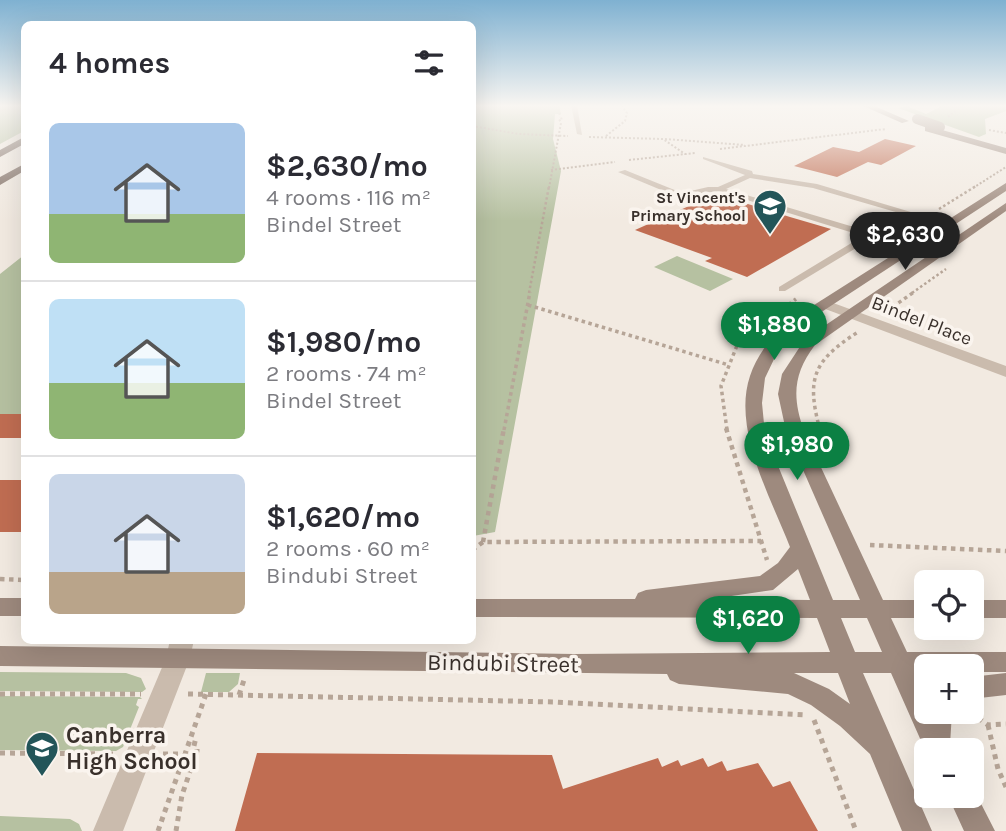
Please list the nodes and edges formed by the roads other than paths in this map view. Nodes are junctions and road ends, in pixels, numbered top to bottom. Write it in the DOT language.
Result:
graph roads {
  1 [pos="18,144"];
  2 [pos="980,144"];
  3 [pos="1006,151"];
  4 [pos="0,154"];
  5 [pos="702,155"];
  6 [pos="21,169"];
  7 [pos="622,172"];
  8 [pos="748,176"];
  9 [pos="0,182"];
  10 [pos="1006,186"];
  11 [pos="719,189"];
  12 [pos="991,195"];
  13 [pos="1006,199"];
  14 [pos="1006,206"];
  15 [pos="947,224"];
  16 [pos="871,235"];
  17 [pos="910,248"];
  18 [pos="933,256"];
  19 [pos="782,289"];
  20 [pos="825,304"];
  21 [pos="850,314"];
  22 [pos="759,370"];
  23 [pos="1006,372"];
  24 [pos="788,377"];
  25 [pos="801,546"];
  26 [pos="0,607"];
  27 [pos="21,607"];
  28 [pos="476,608"];
  29 [pos="556,608"];
  30 [pos="914,609"];
  31 [pos="984,609"];
  32 [pos="1006,609"];
  33 [pos="827,610"];
  34 [pos="876,610"];
  35 [pos="180,649"];
  36 [pos="0,656"];
  37 [pos="900,662"];
  38 [pos="1006,662"];
  39 [pos="847,663"];
  40 [pos="574,664"];
  41 [pos="1006,684"];
  42 [pos="984,687"];
  43 [pos="934,738"];
  44 [pos="881,749"];
  45 [pos="968,808"];
  46 [pos="108,831"];
  47 [pos="917,831"];
  48 [pos="980,831"];
  1 -- 4 [label="main road"];
  2 -- 3 [label="street"];
  5 -- 8 [label="lane"];
  6 -- 9 [label="main road"];
  7 -- 11 [label="lane"];
  8 -- 11 [label="lane"];
  8 -- 15 [label="lane"];
  10 -- 12 [label="street"];
  11 -- 16 [label="lane"];
  12 -- 13 [label="street"];
  12 -- 15 [label="street"];
  14 -- 18 [label="street"];
  15 -- 17 [label="street"];
  16 -- 17 [label="lane"];
  16 -- 19 [label="lane"];
  17 -- 18 [label="street"];
  17 -- 20 [label="street"];
  18 -- 21 [label="street"];
  20 -- 21 [label="street, Bindel Place"];
  20 -- 22 [label="street"];
  21 -- 23 [label="street, Bindel Place"];
  21 -- 24 [label="street"];
  22 -- 24 [label="street"];
  22 -- 25 [label="street"];
  24 -- 34 [label="street"];
  25 -- 29 [label="street"];
  25 -- 33 [label="street"];
  26 -- 27 [label="street"];
  28 -- 29 [label="street"];
  29 -- 33 [label="street"];
  30 -- 34 [label="street"];
  31 -- 32 [label="street"];
  33 -- 34 [label="street"];
  33 -- 39 [label="street"];
  34 -- 37 [label="street"];
  35 -- 36 [label="street, Bindubi Street"];
  35 -- 40 [label="street, Bindubi Street"];
  35 -- 46 [label="street"];
  37 -- 38 [label="street, Bindubi Street"];
  37 -- 39 [label="street, Bindubi Street"];
  37 -- 43 [label="street"];
  39 -- 40 [label="street, Bindubi Street"];
  39 -- 44 [label="street"];
  40 -- 44 [label="street"];
  41 -- 42 [label="street"];
  44 -- 47 [label="street"];
  45 -- 48 [label="street"];
}
